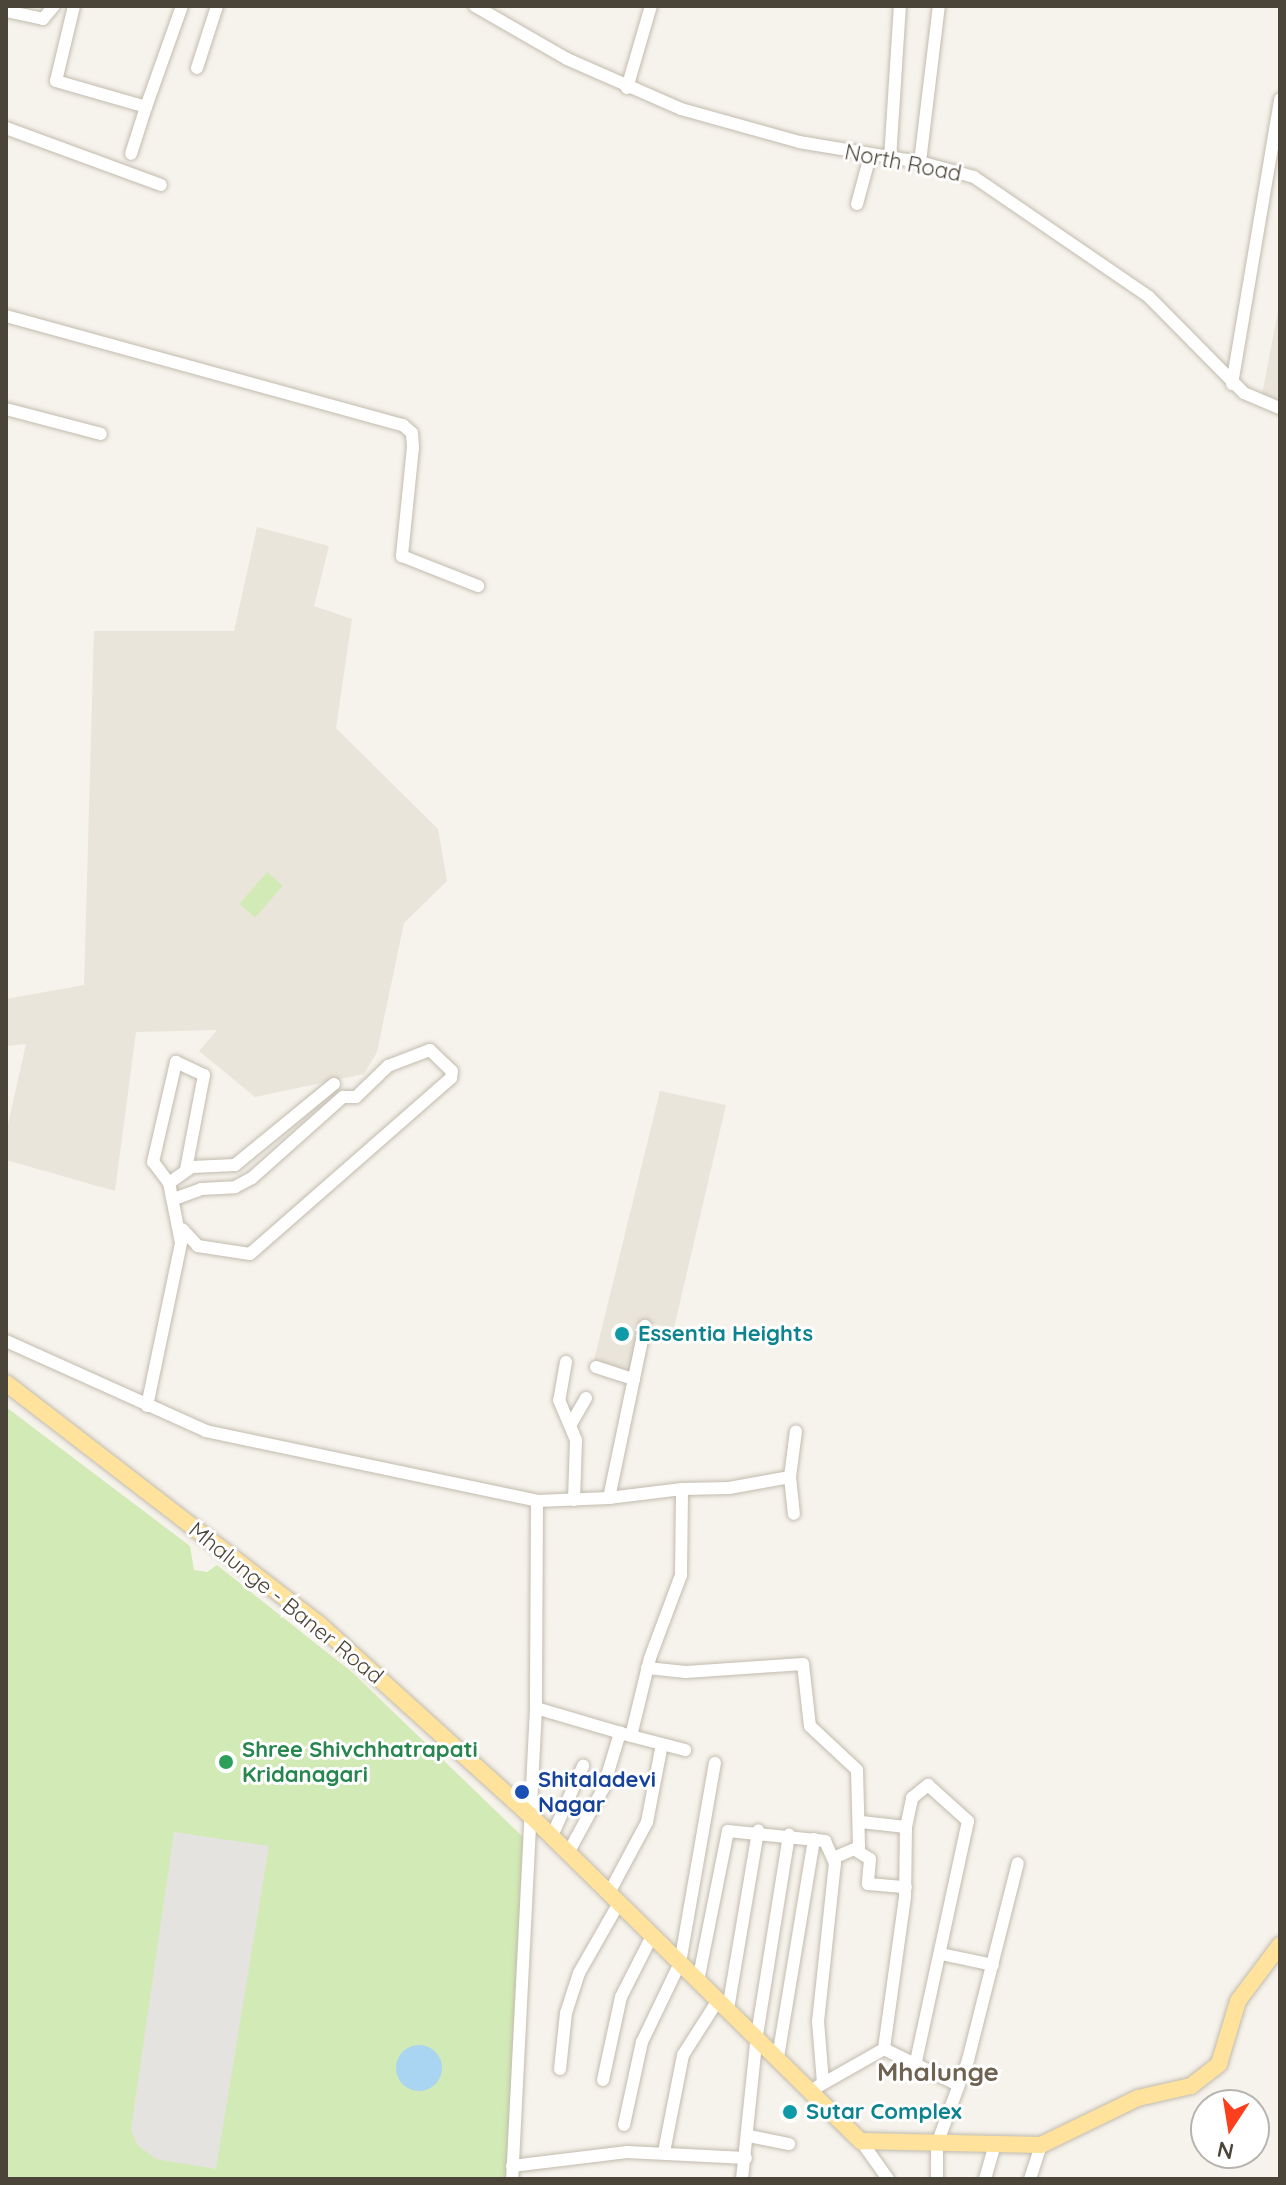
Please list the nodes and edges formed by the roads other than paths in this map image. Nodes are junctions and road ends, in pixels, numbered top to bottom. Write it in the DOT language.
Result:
graph roads {
  1 [pos="54,6"];
  2 [pos="74,6"];
  3 [pos="182,6"];
  4 [pos="217,6"];
  5 [pos="475,6"];
  6 [pos="651,6"];
  7 [pos="900,6"];
  8 [pos="939,6"];
  9 [pos="492,10"];
  10 [pos="6,11"];
  11 [pos="197,68"];
  12 [pos="627,88"];
  13 [pos="1280,99"];
  14 [pos="146,107"];
  15 [pos="6,128"];
  16 [pos="131,154"];
  17 [pos="870,156"];
  18 [pos="890,159"];
  19 [pos="920,162"];
  20 [pos="161,185"];
  21 [pos="857,204"];
  22 [pos="6,316"];
  23 [pos="1232,384"];
  24 [pos="1280,408"];
  25 [pos="6,409"];
  26 [pos="101,434"];
  27 [pos="478,586"];
  28 [pos="334,1084"];
  29 [pos="186,1169"];
  30 [pos="169,1183"];
  31 [pos="174,1199"];
  32 [pos="182,1229"];
  33 [pos="645,1326"];
  34 [pos="6,1341"];
  35 [pos="566,1362"];
  36 [pos="596,1367"];
  37 [pos="634,1379"];
  38 [pos="6,1383"];
  39 [pos="586,1398"];
  40 [pos="147,1406"];
  41 [pos="571,1424"];
  42 [pos="796,1431"];
  43 [pos="790,1477"];
  44 [pos="682,1489"];
  45 [pos="609,1498"];
  46 [pos="574,1500"];
  47 [pos="537,1501"];
  48 [pos="794,1514"];
  49 [pos="647,1668"];
  50 [pos="536,1708"];
  51 [pos="626,1735"];
  52 [pos="662,1744"];
  53 [pos="685,1750"];
  54 [pos="715,1763"];
  55 [pos="583,1766"];
  56 [pos="530,1815"];
  57 [pos="861,1822"];
  58 [pos="906,1827"];
  59 [pos="758,1831"];
  60 [pos="789,1835"];
  61 [pos="552,1836"];
  62 [pos="814,1839"];
  63 [pos="857,1851"];
  64 [pos="568,1853"];
  65 [pos="835,1857"];
  66 [pos="1018,1863"];
  67 [pos="906,1887"];
  68 [pos="614,1898"];
  69 [pos="652,1936"];
  70 [pos="1280,1945"];
  71 [pos="941,1954"];
  72 [pos="680,1963"];
  73 [pos="993,1965"];
  74 [pos="698,1981"];
  75 [pos="723,2005"];
  76 [pos="757,2035"];
  77 [pos="884,2049"];
  78 [pos="778,2057"];
  79 [pos="915,2066"];
  80 [pos="560,2069"];
  81 [pos="603,2080"];
  82 [pos="956,2084"];
  83 [pos="817,2087"];
  84 [pos="624,2125"];
  85 [pos="749,2136"];
  86 [pos="861,2141"];
  87 [pos="789,2144"];
  88 [pos="937,2144"];
  89 [pos="995,2144"];
  90 [pos="1041,2145"];
  91 [pos="664,2152"];
  92 [pos="746,2158"];
  93 [pos="512,2172"];
  94 [pos="885,2178"];
  95 [pos="742,2179"];
  96 [pos="937,2179"];
  97 [pos="985,2179"];
  98 [pos="1030,2179"];
  1 -- 10 [label="street"];
  2 -- 14 [label="street"];
  3 -- 14 [label="street"];
  4 -- 11 [label="street"];
  5 -- 9 [label="street, North Road"];
  6 -- 12 [label="street"];
  7 -- 18 [label="street"];
  8 -- 19 [label="street"];
  9 -- 12 [label="street, North Road"];
  12 -- 17 [label="street, North Road"];
  13 -- 23 [label="street"];
  14 -- 16 [label="street"];
  15 -- 20 [label="street"];
  17 -- 18 [label="street, North Road"];
  17 -- 21 [label="street"];
  18 -- 19 [label="street, North Road"];
  19 -- 23 [label="street, North Road"];
  22 -- 27 [label="street"];
  23 -- 24 [label="street, North Road"];
  25 -- 26 [label="street"];
  28 -- 29 [label="street"];
  29 -- 30 [label="street"];
  29 -- 30 [label="street"];
  30 -- 31 [label="street"];
  31 -- 32 [label="street"];
  31 -- 32 [label="street"];
  32 -- 40 [label="street"];
  33 -- 37 [label="street"];
  34 -- 40 [label="street"];
  35 -- 41 [label="street"];
  36 -- 37 [label="street"];
  37 -- 45 [label="street"];
  38 -- 56 [label="main road, Mhalunge - Baner Road"];
  39 -- 41 [label="street"];
  40 -- 47 [label="street"];
  41 -- 46 [label="street"];
  42 -- 43 [label="street"];
  43 -- 44 [label="street"];
  43 -- 48 [label="street"];
  44 -- 45 [label="street"];
  44 -- 49 [label="street"];
  45 -- 46 [label="street"];
  46 -- 47 [label="street"];
  47 -- 50 [label="street"];
  49 -- 51 [label="street"];
  49 -- 57 [label="street"];
  50 -- 51 [label="street"];
  50 -- 56 [label="street"];
  51 -- 52 [label="street"];
  51 -- 64 [label="street"];
  52 -- 53 [label="street"];
  52 -- 68 [label="street"];
  54 -- 72 [label="street"];
  55 -- 61 [label="street"];
  56 -- 61 [label="main road, Mhalunge - Baner Road"];
  56 -- 93 [label="street"];
  57 -- 58 [label="street"];
  57 -- 63 [label="street"];
  58 -- 67 [label="street"];
  58 -- 71 [label="street"];
  59 -- 60 [label="street"];
  59 -- 74 [label="street"];
  59 -- 75 [label="street"];
  60 -- 62 [label="street"];
  60 -- 76 [label="street"];
  61 -- 64 [label="main road, Mhalunge - Baner Road"];
  62 -- 65 [label="street"];
  62 -- 78 [label="street"];
  63 -- 65 [label="street"];
  63 -- 67 [label="street"];
  64 -- 68 [label="main road, Mhalunge - Baner Road"];
  65 -- 83 [label="street"];
  66 -- 73 [label="street"];
  67 -- 77 [label="street"];
  68 -- 69 [label="main road, Mhalunge - Baner Road"];
  68 -- 80 [label="street"];
  69 -- 72 [label="main road, Mhalunge - Baner Road"];
  69 -- 81 [label="street"];
  70 -- 90 [label="main road"];
  71 -- 73 [label="street"];
  71 -- 79 [label="street"];
  72 -- 74 [label="main road, Mhalunge - Baner Road"];
  72 -- 84 [label="street"];
  73 -- 82 [label="street"];
  74 -- 75 [label="main road, Mhalunge - Baner Road"];
  75 -- 76 [label="main road, Mhalunge - Baner Road"];
  75 -- 91 [label="street"];
  76 -- 78 [label="main road, Mhalunge - Baner Road"];
  76 -- 85 [label="street"];
  77 -- 79 [label="street"];
  77 -- 83 [label="street"];
  78 -- 83 [label="main road, Mhalunge - Baner Road"];
  79 -- 82 [label="street"];
  82 -- 88 [label="street"];
  83 -- 86 [label="main road, Mhalunge - Baner Road"];
  85 -- 87 [label="street"];
  85 -- 92 [label="street"];
  86 -- 88 [label="main road"];
  86 -- 94 [label="street"];
  88 -- 89 [label="main road"];
  88 -- 96 [label="street"];
  89 -- 90 [label="main road"];
  89 -- 97 [label="street"];
  90 -- 98 [label="street"];
  91 -- 92 [label="street"];
  91 -- 93 [label="street"];
  92 -- 95 [label="street"];
}
